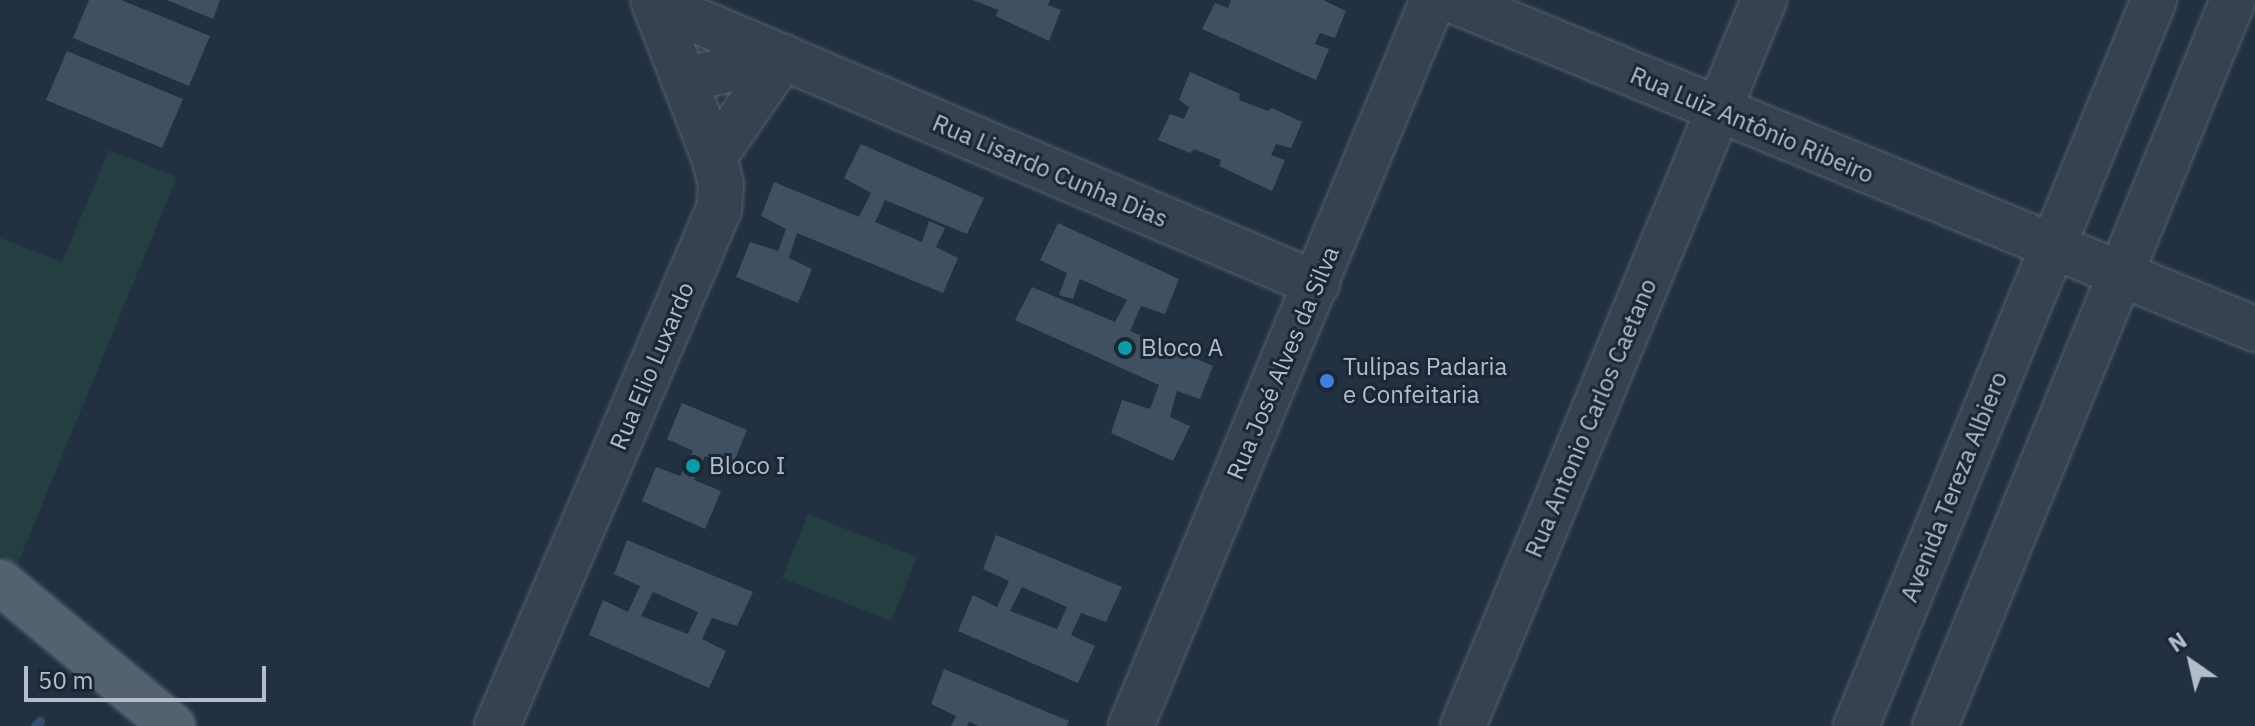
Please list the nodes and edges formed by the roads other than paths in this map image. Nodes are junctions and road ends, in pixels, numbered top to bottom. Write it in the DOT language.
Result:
graph roads {
  1 [pos="1433,0"];
  2 [pos="1452,0"];
  3 [pos="1764,0"];
  4 [pos="2154,0"];
  5 [pos="2233,0"];
  6 [pos="654,2"];
  7 [pos="783,57"];
  8 [pos="684,80"];
  9 [pos="1718,111"];
  10 [pos="714,157"];
  11 [pos="2053,247"];
  12 [pos="2121,275"];
  13 [pos="1317,284"];
  14 [pos="2255,329"];
  15 [pos="0,582"];
  16 [pos="173,726"];
  17 [pos="497,726"];
  18 [pos="1131,726"];
  19 [pos="1463,726"];
  20 [pos="1856,726"];
  21 [pos="1935,726"];
  1 -- 13 [label="street, Rua José Alves da Silva"];
  2 -- 9 [label="street, Rua Luiz Antônio Ribeiro"];
  3 -- 9 [label="street, Rua Antonio Carlos Caetano"];
  4 -- 11 [label="street, Avenida Tereza Albiero"];
  5 -- 12 [label="street"];
  6 -- 7 [label="street, Rua Lisardo Cunha Dias"];
  6 -- 8 [label="street, Rua Elio Luxardo"];
  7 -- 8 [label="street"];
  7 -- 10 [label="street"];
  7 -- 13 [label="street, Rua Lisardo Cunha Dias"];
  8 -- 10 [label="street, Rua Elio Luxardo"];
  9 -- 11 [label="street, Rua Luiz Antônio Ribeiro"];
  9 -- 19 [label="street, Rua Antonio Carlos Caetano"];
  10 -- 17 [label="street, Rua Elio Luxardo"];
  11 -- 12 [label="street, Rua Luiz Antônio Ribeiro"];
  11 -- 20 [label="street, Avenida Tereza Albiero"];
  12 -- 14 [label="street, Rua Luiz Antônio Ribeiro"];
  12 -- 21 [label="street"];
  13 -- 18 [label="street, Rua José Alves da Silva"];
  15 -- 16 [label="main road"];
}
